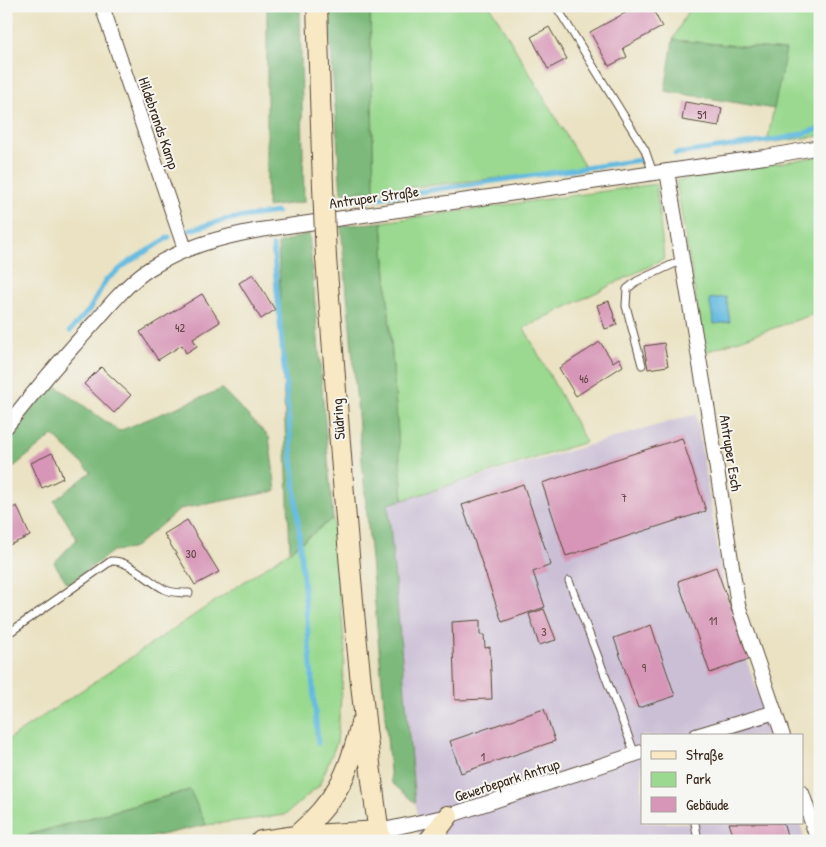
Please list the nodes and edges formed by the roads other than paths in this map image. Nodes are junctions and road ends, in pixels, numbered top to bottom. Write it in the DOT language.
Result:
graph roads {
  1 [pos="102,6"];
  2 [pos="317,6"];
  3 [pos="556,6"];
  4 [pos="820,147"];
  5 [pos="667,171"];
  6 [pos="653,173"];
  7 [pos="185,249"];
  8 [pos="682,260"];
  9 [pos="642,365"];
  10 [pos="6,427"];
  11 [pos="569,581"];
  12 [pos="189,593"];
  13 [pos="6,636"];
  14 [pos="364,709"];
  15 [pos="776,712"];
  16 [pos="703,734"];
  17 [pos="782,734"];
  18 [pos="639,753"];
  19 [pos="804,799"];
  20 [pos="448,816"];
  21 [pos="695,824"];
  22 [pos="296,836"];
  23 [pos="380,836"];
  24 [pos="261,841"];
  25 [pos="429,841"];
  26 [pos="698,841"];
  27 [pos="818,841"];
  1 -- 7 [label="street, Hildebrands Kamp"];
  2 -- 14 [label="main road, Südring, bridge"];
  3 -- 6 [label="lane"];
  4 -- 5 [label="street, Antruper Straße"];
  5 -- 6 [label="street, Antruper Straße"];
  5 -- 8 [label="street, Antruper Esch"];
  6 -- 7 [label="street, Antruper Straße"];
  7 -- 10 [label="street, Antruper Straße"];
  8 -- 9 [label="lane"];
  8 -- 15 [label="street, Antruper Esch"];
  11 -- 18 [label="lane"];
  12 -- 13 [label="lane"];
  14 -- 22 [label="main road"];
  14 -- 23 [label="main road, Südring"];
  15 -- 16 [label="street"];
  15 -- 17 [label="street, Antruper Esch"];
  18 -- 20 [label="street, Gewerbepark Antrup"];
  19 -- 27 [label="street"];
  20 -- 23 [label="street, Gewerbepark Antrup"];
  20 -- 25 [label="main road"];
  21 -- 26 [label="lane"];
  22 -- 23 [label="main road"];
  22 -- 24 [label="main road"];
}
